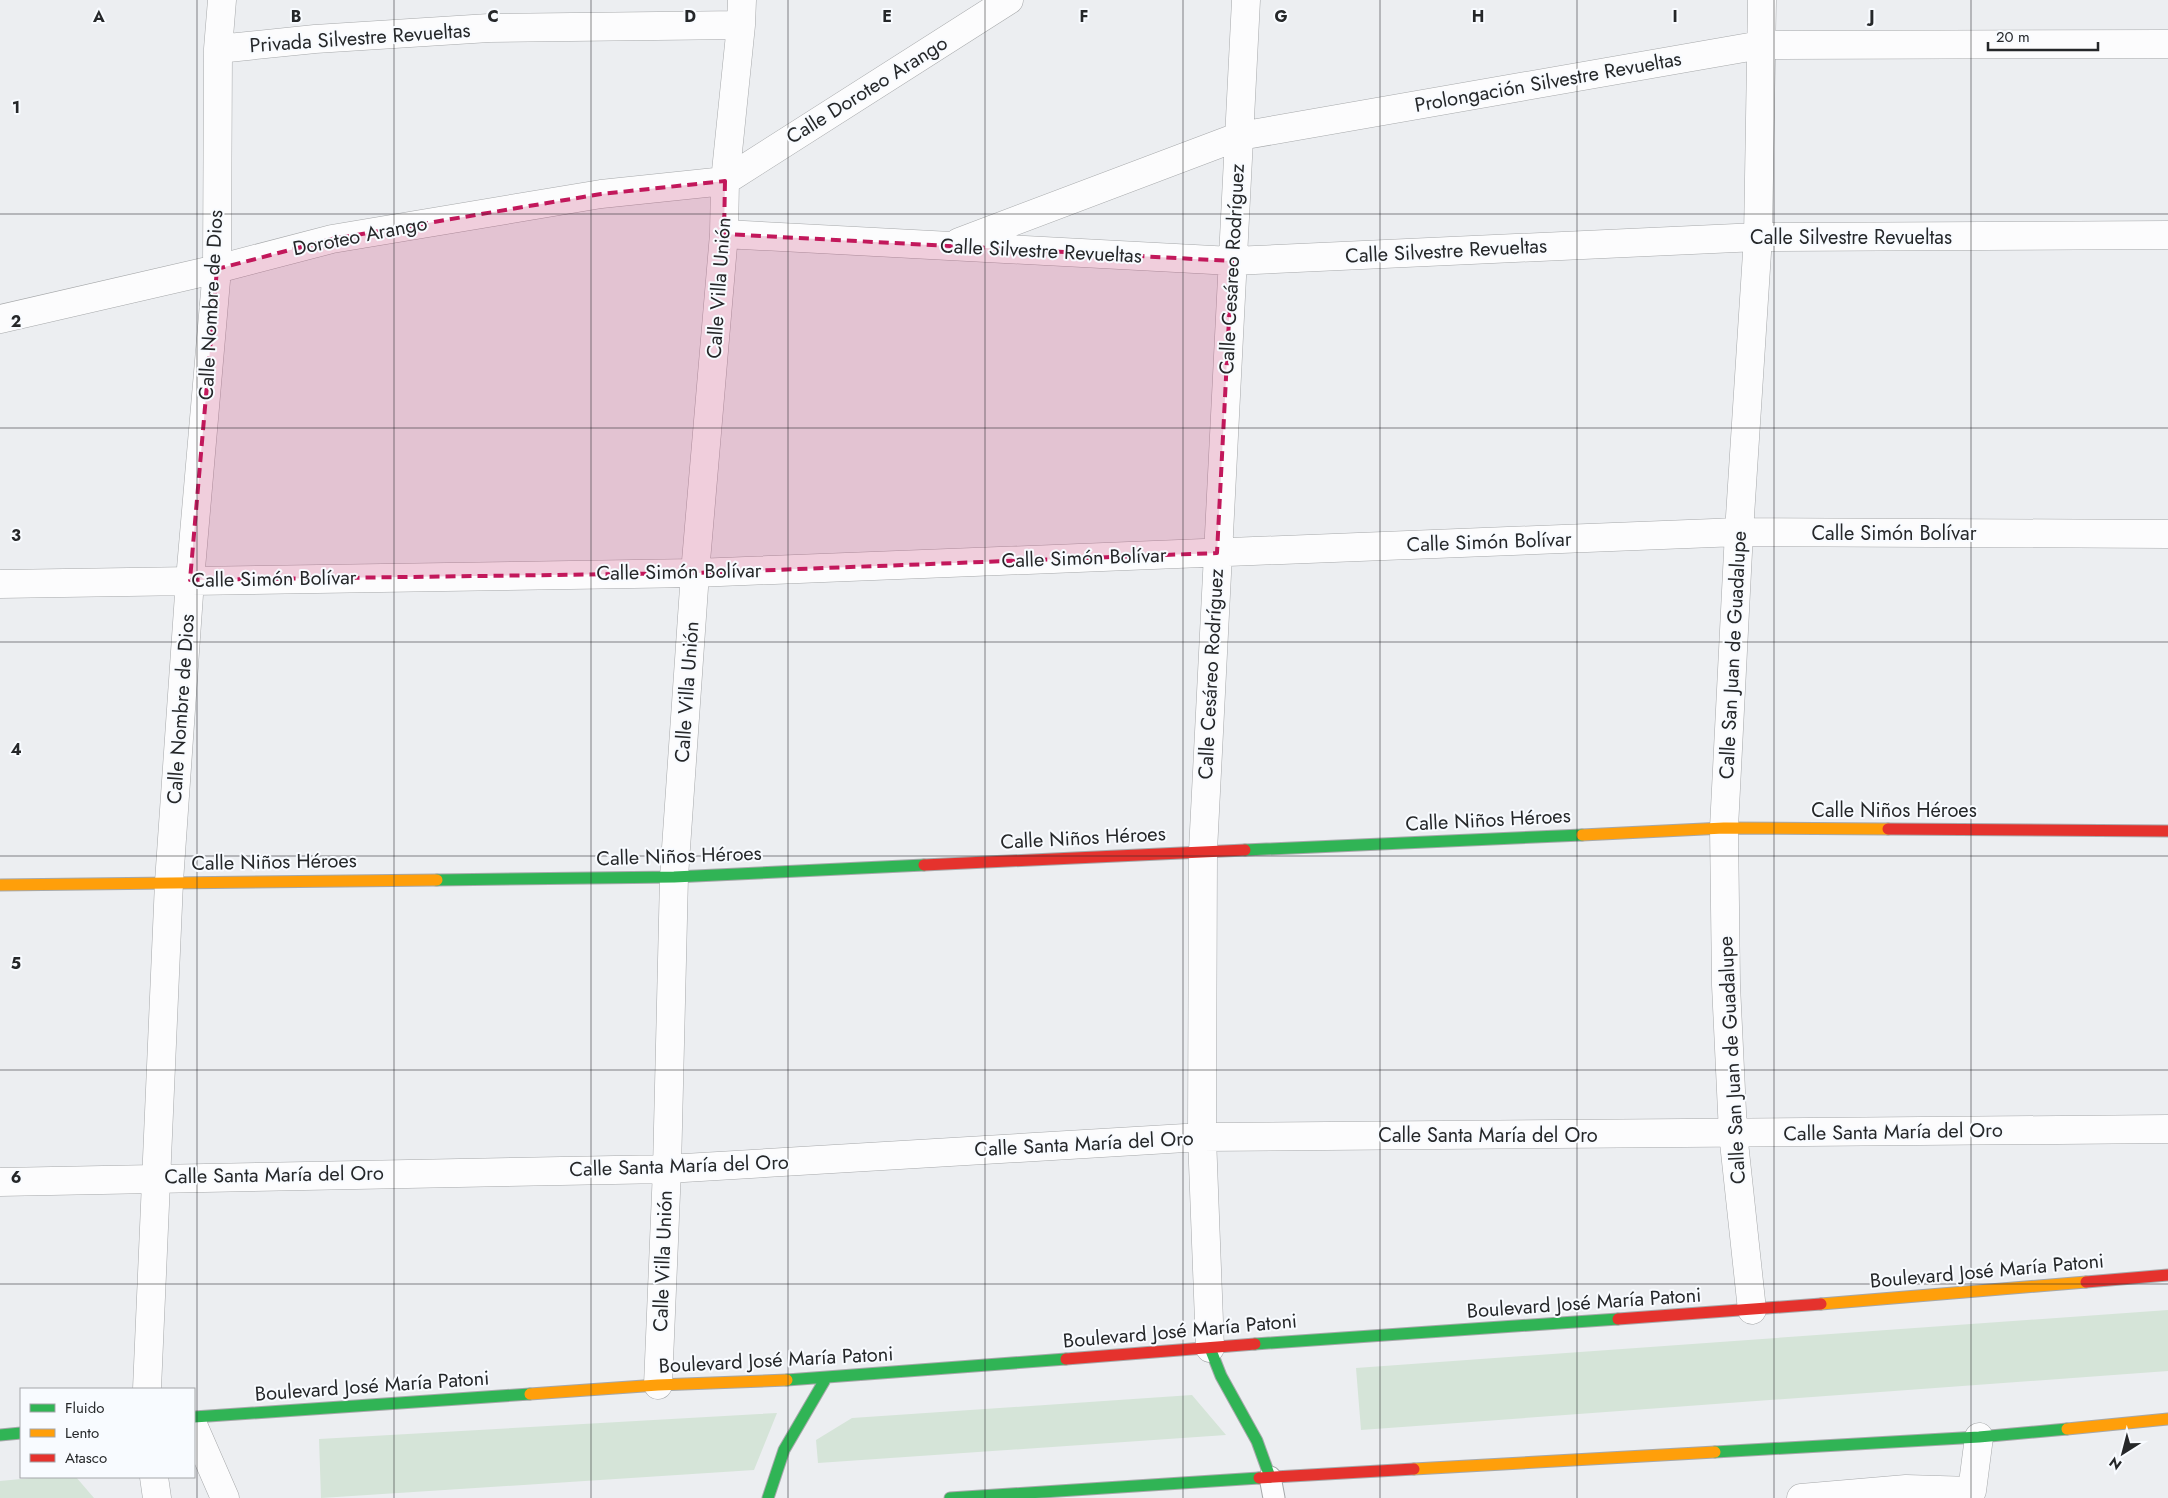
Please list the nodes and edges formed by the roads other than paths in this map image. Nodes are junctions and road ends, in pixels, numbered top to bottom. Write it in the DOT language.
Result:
graph roads {
  1 [pos="222,0"];
  2 [pos="1009,0"];
  3 [pos="1246,0"];
  4 [pos="1762,0"];
  5 [pos="742,13"];
  6 [pos="2168,44"];
  7 [pos="1761,45"];
  8 [pos="218,49"];
  9 [pos="1240,136"];
  10 [pos="725,181"];
  11 [pos="724,234"];
  12 [pos="2168,235"];
  13 [pos="1758,237"];
  14 [pos="950,246"];
  15 [pos="1232,261"];
  16 [pos="217,269"];
  17 [pos="0,319"];
  18 [pos="1739,532"];
  19 [pos="2168,534"];
  20 [pos="1217,553"];
  21 [pos="695,572"];
  22 [pos="190,580"];
  23 [pos="0,584"];
  24 [pos="1724,828"];
  25 [pos="2168,831"];
  26 [pos="1203,851"];
  27 [pos="674,877"];
  28 [pos="169,882"];
  29 [pos="0,885"];
  30 [pos="2168,1129"];
  31 [pos="1734,1134"];
  32 [pos="1202,1137"];
  33 [pos="667,1168"];
  34 [pos="157,1178"];
  35 [pos="0,1182"];
  36 [pos="2168,1275"];
  37 [pos="1752,1310"];
  38 [pos="1210,1348"];
  39 [pos="826,1378"];
  40 [pos="658,1385"];
  41 [pos="147,1388"];
  42 [pos="195,1418"];
  43 [pos="2168,1419"];
  44 [pos="195,1429"];
  45 [pos="20,1433"];
  46 [pos="0,1435"];
  47 [pos="1979,1437"];
  48 [pos="1270,1476"];
  49 [pos="154,1478"];
  50 [pos="1972,1494"];
  51 [pos="157,1498"];
  52 [pos="225,1498"];
  53 [pos="768,1498"];
  54 [pos="950,1498"];
  55 [pos="1274,1498"];
  56 [pos="1801,1498"];
  1 -- 8 [label="street, Calle Nombre de Dios"];
  2 -- 10 [label="street, Calle Doroteo Arango"];
  3 -- 9 [label="street, Calle Cesáreo Rodríguez"];
  4 -- 7 [label="street, Calle San Juan de Guadalupe"];
  5 -- 8 [label="street, Privada Silvestre Revueltas"];
  5 -- 10 [label="street, Calle Villa Unión"];
  6 -- 7 [label="street, Prolongación Silvestre Revueltas"];
  7 -- 9 [label="street, Prolongación Silvestre Revueltas"];
  7 -- 13 [label="street, Calle San Juan de Guadalupe"];
  8 -- 16 [label="street, Calle Nombre de Dios"];
  9 -- 14 [label="street, Prolongación Silvestre Revueltas"];
  9 -- 15 [label="street, Calle Cesáreo Rodríguez"];
  10 -- 11 [label="street, Calle Villa Unión"];
  10 -- 16 [label="street, Doroteo Arango"];
  11 -- 14 [label="street, Calle Silvestre Revueltas"];
  11 -- 21 [label="street, Calle Villa Unión"];
  12 -- 13 [label="street, Calle Silvestre Revueltas"];
  13 -- 15 [label="street, Calle Silvestre Revueltas"];
  13 -- 18 [label="street, Calle San Juan de Guadalupe"];
  14 -- 15 [label="street, Calle Silvestre Revueltas"];
  15 -- 20 [label="street, Calle Cesáreo Rodríguez"];
  16 -- 17 [label="street, Doroteo Arango"];
  16 -- 22 [label="street, Calle Nombre de Dios"];
  18 -- 19 [label="street, Calle Simón Bolívar"];
  18 -- 20 [label="street, Calle Simón Bolívar"];
  18 -- 24 [label="street, Calle San Juan de Guadalupe"];
  20 -- 21 [label="street, Calle Simón Bolívar"];
  20 -- 26 [label="street, Calle Cesáreo Rodríguez"];
  21 -- 22 [label="street, Calle Simón Bolívar"];
  21 -- 27 [label="street, Calle Villa Unión"];
  22 -- 23 [label="street, Calle Simón Bolívar"];
  22 -- 28 [label="street, Calle Nombre de Dios"];
  24 -- 25 [label="main road, Calle Niños Héroes"];
  24 -- 26 [label="main road, Calle Niños Héroes"];
  24 -- 31 [label="street, Calle San Juan de Guadalupe"];
  26 -- 27 [label="main road, Calle Niños Héroes"];
  26 -- 32 [label="street, Calle Cesáreo Rodríguez"];
  27 -- 28 [label="main road, Calle Niños Héroes"];
  27 -- 33 [label="street, Calle Villa Unión"];
  28 -- 29 [label="main road, Calle Niños Héroes"];
  28 -- 34 [label="street, Calle Nombre de Dios"];
  30 -- 31 [label="street, Calle Santa María del Oro"];
  31 -- 32 [label="street, Calle Santa María del Oro"];
  31 -- 37 [label="street, Calle San Juan de Guadalupe"];
  32 -- 33 [label="street, Calle Santa María del Oro"];
  32 -- 38 [label="street, Calle Cesáreo Rodríguez"];
  33 -- 34 [label="street, Calle Santa María del Oro"];
  33 -- 40 [label="street, Calle Villa Unión"];
  34 -- 35 [label="street, Calle Santa María del Oro"];
  34 -- 41 [label="street, Calle Nombre de Dios"];
  36 -- 37 [label="main road, Boulevard José María Patoni"];
  37 -- 38 [label="main road, Boulevard José María Patoni"];
  38 -- 39 [label="main road, Boulevard José María Patoni"];
  38 -- 48 [label="main road"];
  39 -- 40 [label="main road, Boulevard José María Patoni"];
  39 -- 53 [label="main road"];
  40 -- 42 [label="main road, Boulevard José María Patoni"];
  43 -- 47 [label="main road"];
  44 -- 52 [label="street"];
  45 -- 46 [label="main road"];
  47 -- 48 [label="main road"];
  47 -- 50 [label="street"];
  48 -- 54 [label="main road"];
  48 -- 55 [label="lane"];
  49 -- 51 [label="street"];
  50 -- 56 [label="street"];
}
